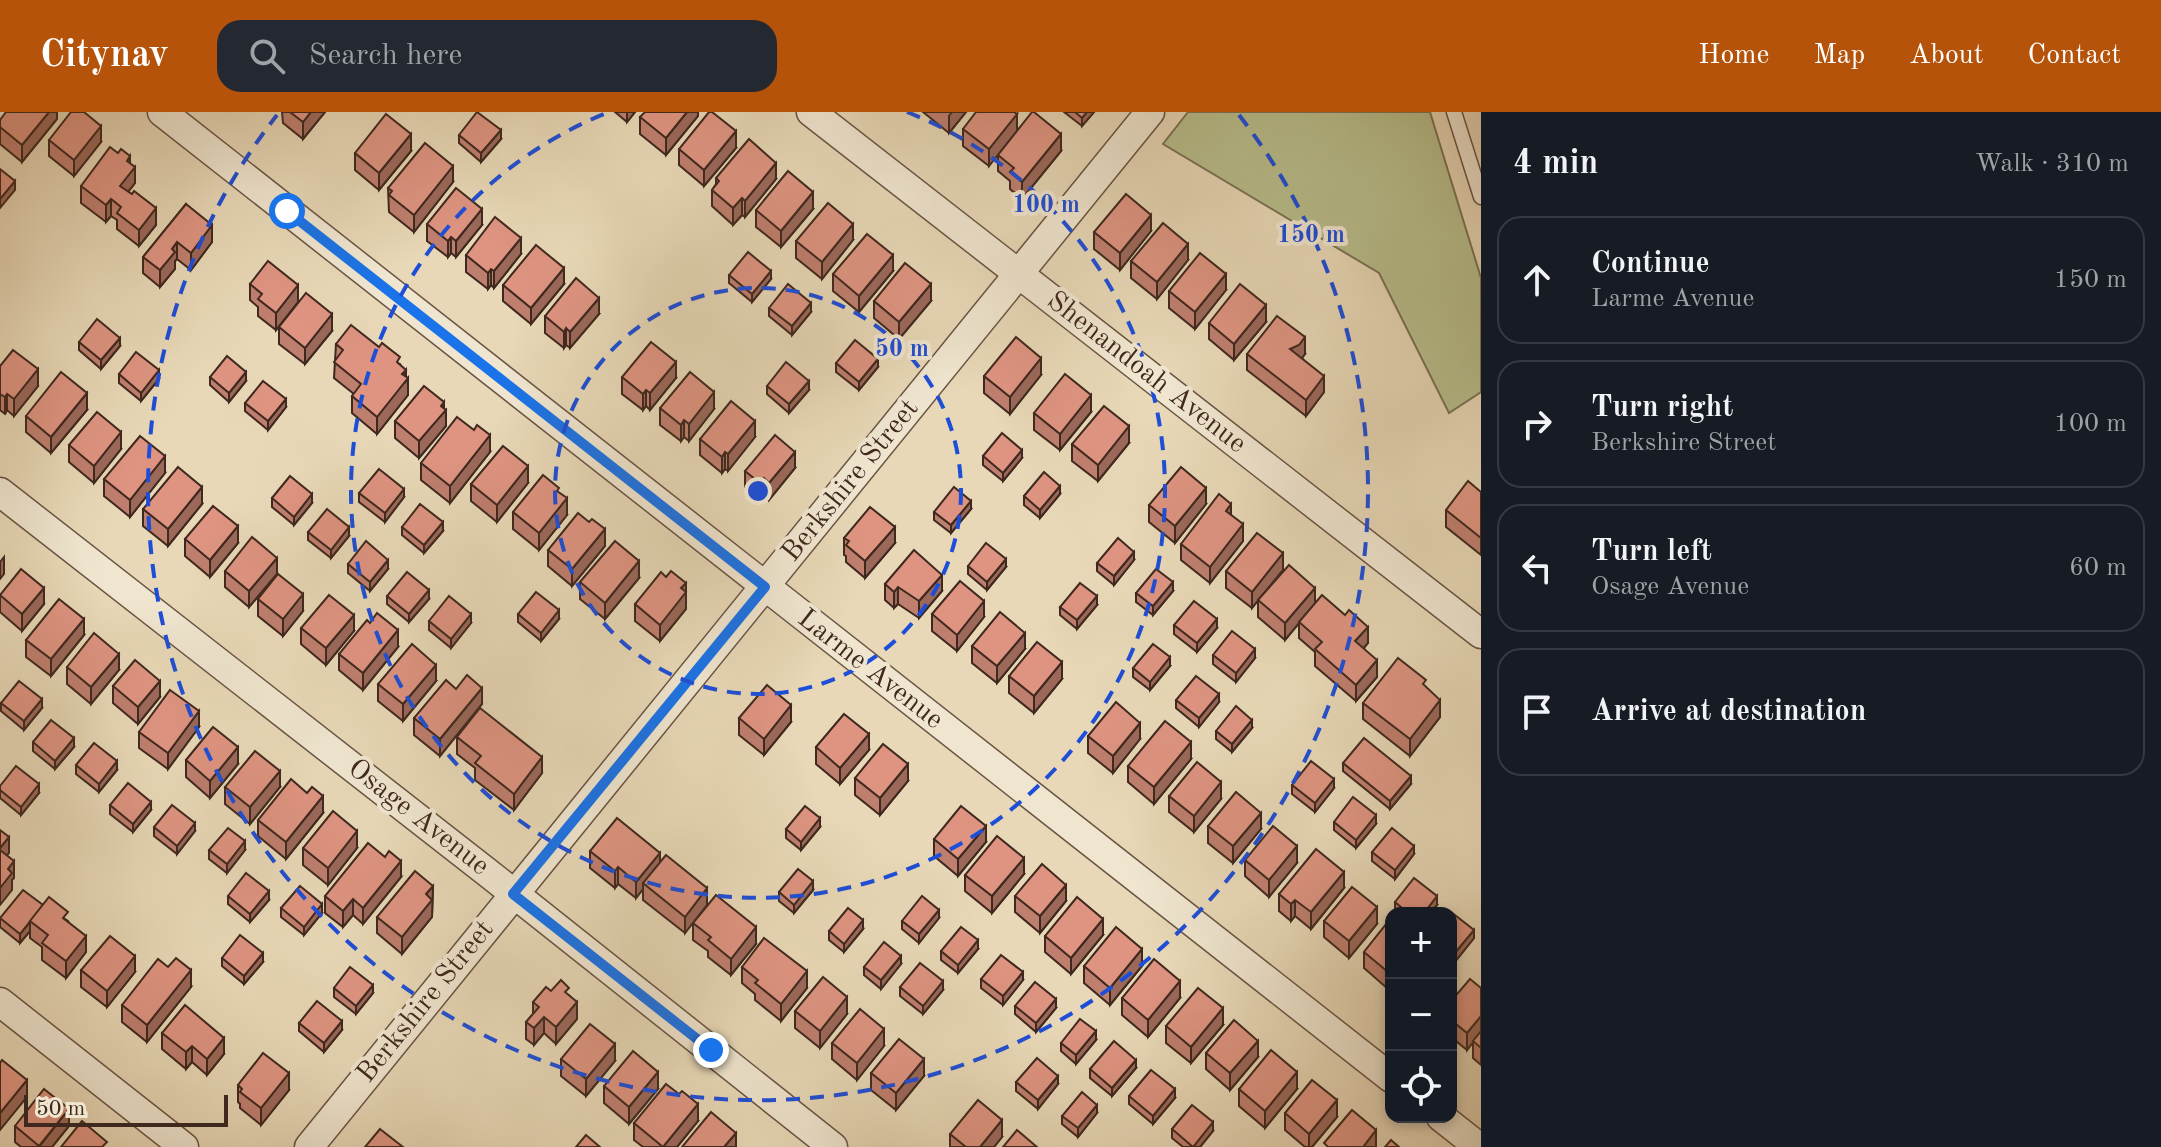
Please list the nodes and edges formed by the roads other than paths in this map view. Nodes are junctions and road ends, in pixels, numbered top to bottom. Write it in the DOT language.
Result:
graph roads {
  1 [pos="162,112"];
  2 [pos="811,112"];
  3 [pos="1150,112"];
  4 [pos="1454,112"];
  5 [pos="1481,197"];
  6 [pos="1018,274"];
  7 [pos="0,492"];
  8 [pos="765,587"];
  9 [pos="1481,634"];
  10 [pos="513,894"];
  11 [pos="0,1002"];
  12 [pos="1385,1073"];
  13 [pos="1449,1123"];
  14 [pos="184,1147"];
  15 [pos="309,1147"];
  16 [pos="833,1147"];
  17 [pos="1479,1147"];
  1 -- 8 [label="street, Larme Avenue"];
  2 -- 6 [label="street, Shenandoah Avenue"];
  3 -- 6 [label="street, Berkshire Street"];
  4 -- 5 [label="lane"];
  6 -- 8 [label="street, Berkshire Street"];
  6 -- 9 [label="street, Shenandoah Avenue"];
  7 -- 10 [label="street, Osage Avenue"];
  8 -- 10 [label="street, Berkshire Street"];
  8 -- 12 [label="street, Larme Avenue"];
  10 -- 15 [label="street, Berkshire Street"];
  10 -- 16 [label="street, Osage Avenue"];
  11 -- 14 [label="street"];
  13 -- 17 [label="street"];
}
